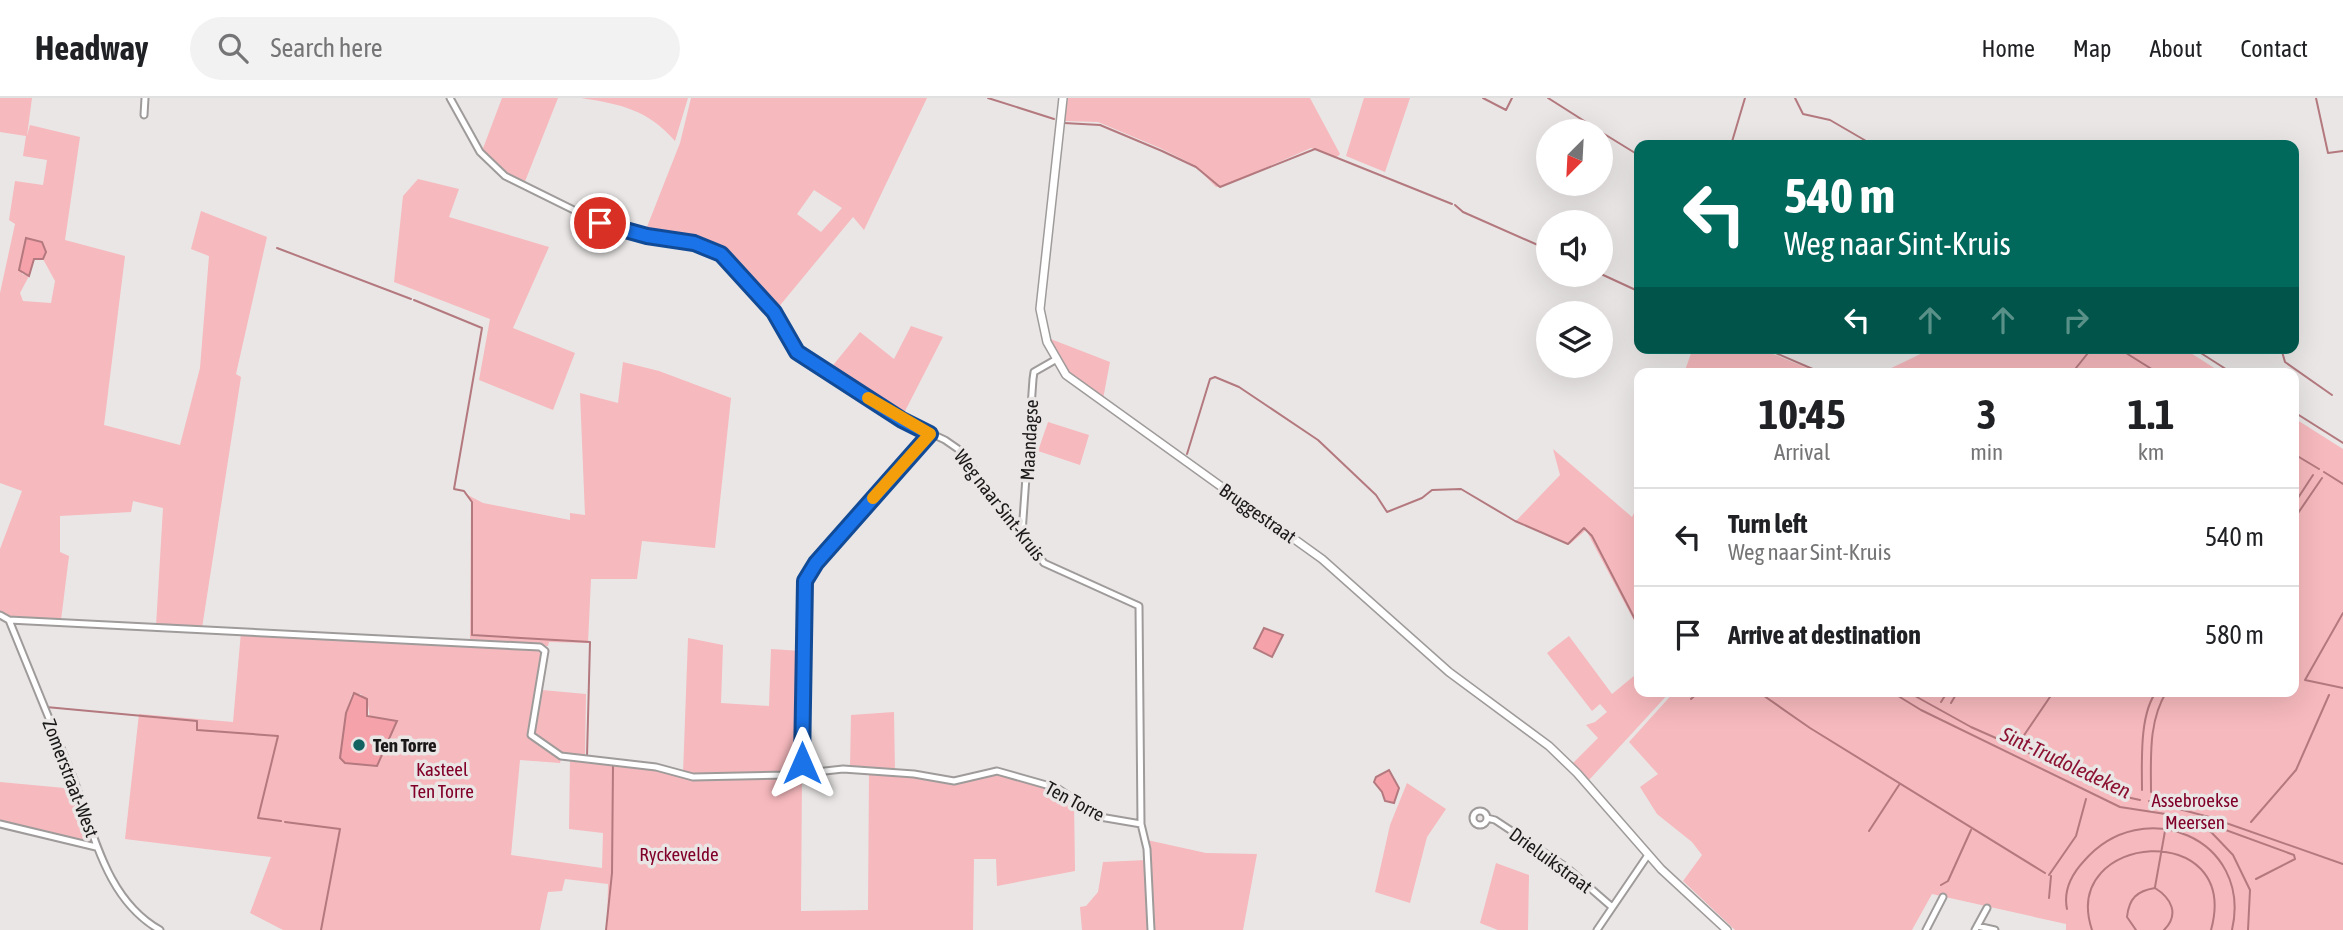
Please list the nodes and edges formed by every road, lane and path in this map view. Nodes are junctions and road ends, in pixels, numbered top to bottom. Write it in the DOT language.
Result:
graph roads {
  1 [pos="145,98"];
  2 [pos="450,98"];
  3 [pos="1063,98"];
  4 [pos="144,115"];
  5 [pos="1055,360"];
  6 [pos="930,434"];
  7 [pos="1023,533"];
  8 [pos="0,615"];
  9 [pos="9,620"];
  10 [pos="802,772"];
  11 [pos="1487,818"];
  12 [pos="0,824"];
  13 [pos="1141,824"];
  14 [pos="96,847"];
  15 [pos="1648,855"];
  16 [pos="1943,897"];
  17 [pos="1612,907"];
  18 [pos="1987,908"];
  19 [pos="1976,928"];
  20 [pos="160,930"];
  21 [pos="1151,930"];
  22 [pos="1597,930"];
  23 [pos="1727,930"];
  24 [pos="1926,930"];
  25 [pos="1995,930"];
  1 -- 4 [label="street"];
  2 -- 6 [label="street, Weg naar Sint-Kruis"];
  3 -- 5 [label="main road, Bruggestraat"];
  5 -- 7 [label="street, Maandagse"];
  5 -- 15 [label="main road, Bruggestraat"];
  6 -- 7 [label="street, Weg naar Sint-Kruis"];
  6 -- 10 [label="street"];
  7 -- 13 [label="street, Weg naar Sint-Kruis"];
  8 -- 9 [label="street"];
  9 -- 10 [label="street, Ten Torre"];
  9 -- 14 [label="street, Zomerstraat-West"];
  10 -- 13 [label="street, Ten Torre"];
  11 -- 17 [label="street, Drieluikstraat"];
  12 -- 14 [label="street"];
  13 -- 21 [label="street, Weg naar Sint-Kruis"];
  14 -- 20 [label="street, Zomerstraat-West"];
  15 -- 17 [label="street"];
  15 -- 23 [label="main road, Bruggestraat"];
  16 -- 24 [label="street"];
  17 -- 22 [label="street"];
  18 -- 19 [label="street"];
  19 -- 25 [label="street"];
}
